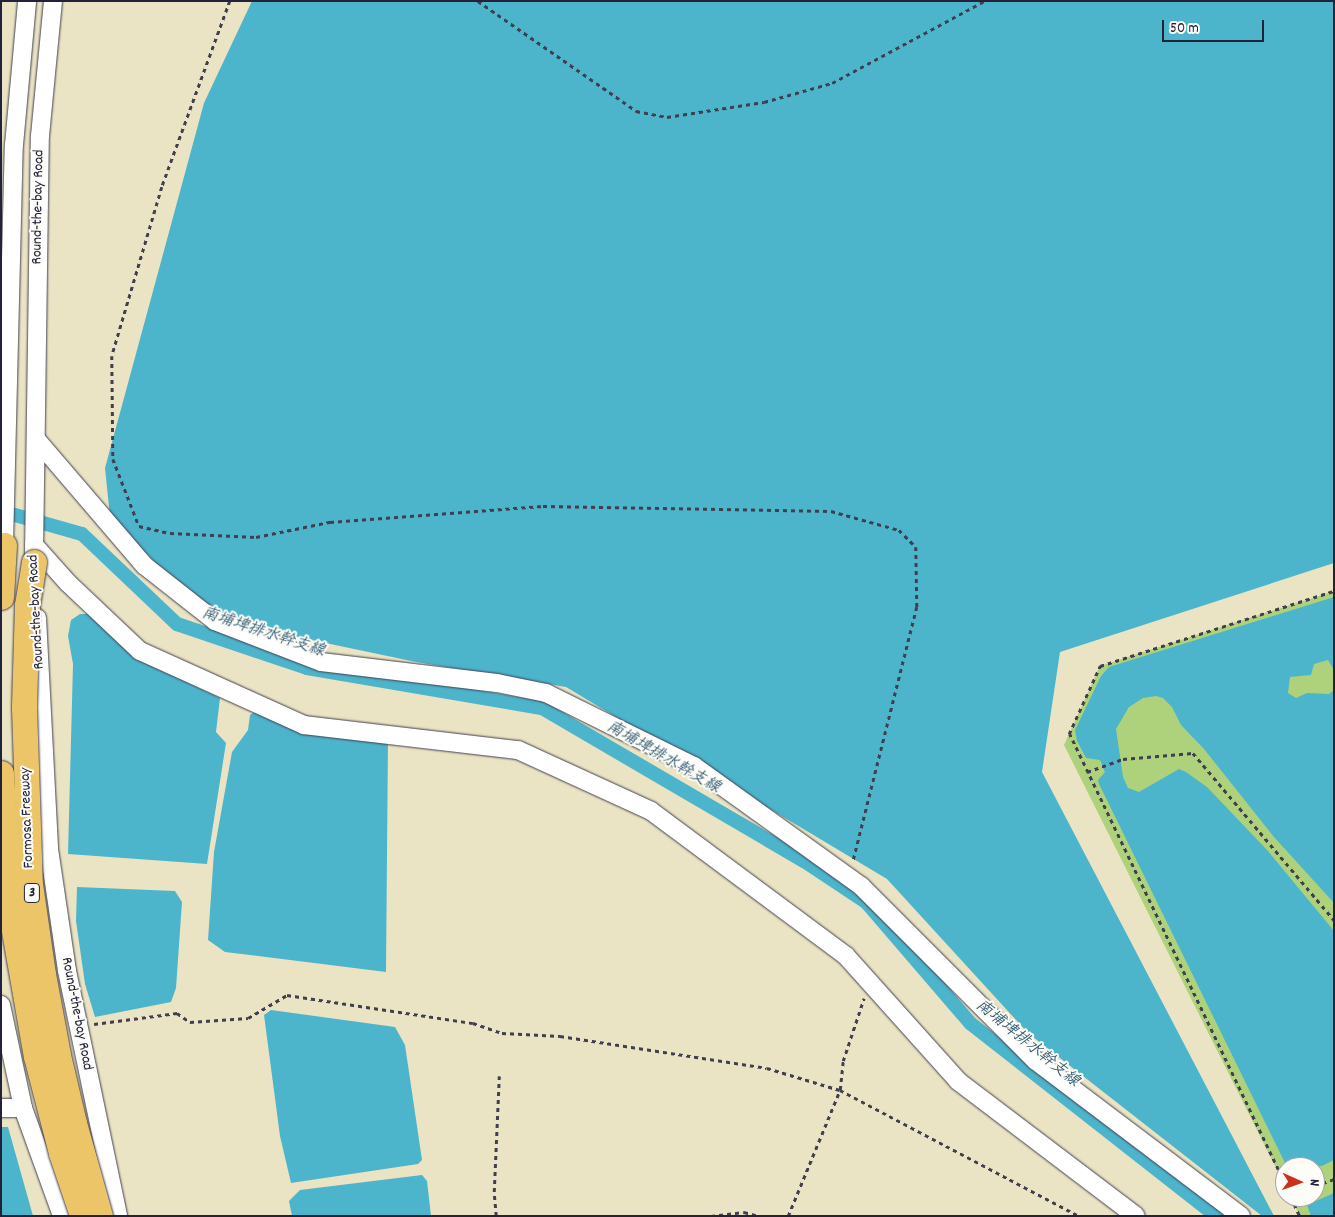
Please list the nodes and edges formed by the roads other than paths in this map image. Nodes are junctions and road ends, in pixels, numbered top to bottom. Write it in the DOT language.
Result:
graph roads {
  1 [pos="20,1"];
  2 [pos="27,1"];
  3 [pos="53,1"];
  4 [pos="1,284"];
  5 [pos="36,439"];
  6 [pos="3,539"];
  7 [pos="34,550"];
  8 [pos="1,598"];
  9 [pos="1,773"];
  10 [pos="1,1005"];
  11 [pos="78,1026"];
  12 [pos="7,1036"];
  13 [pos="1,1108"];
  14 [pos="23,1108"];
  15 [pos="62,1216"];
  16 [pos="83,1216"];
  17 [pos="100,1216"];
  18 [pos="118,1216"];
  19 [pos="1136,1216"];
  20 [pos="1241,1216"];
  1 -- 4 [label="street"];
  2 -- 6 [label="street, Round-the-bay Road"];
  3 -- 5 [label="street, Round-the-bay Road"];
  5 -- 7 [label="street, Round-the-bay Road"];
  5 -- 20 [label="street"];
  6 -- 8 [label="highway"];
  7 -- 11 [label="street, Round-the-bay Road"];
  7 -- 17 [label="highway, Formosa Freeway / 3, bridge"];
  7 -- 19 [label="street"];
  9 -- 16 [label="highway, Formosa Freeway / 3, bridge"];
  10 -- 12 [label="street"];
  11 -- 12 [label="street"];
  11 -- 18 [label="street, Round-the-bay Road"];
  12 -- 14 [label="street"];
  13 -- 14 [label="street"];
  14 -- 15 [label="street"];
}
